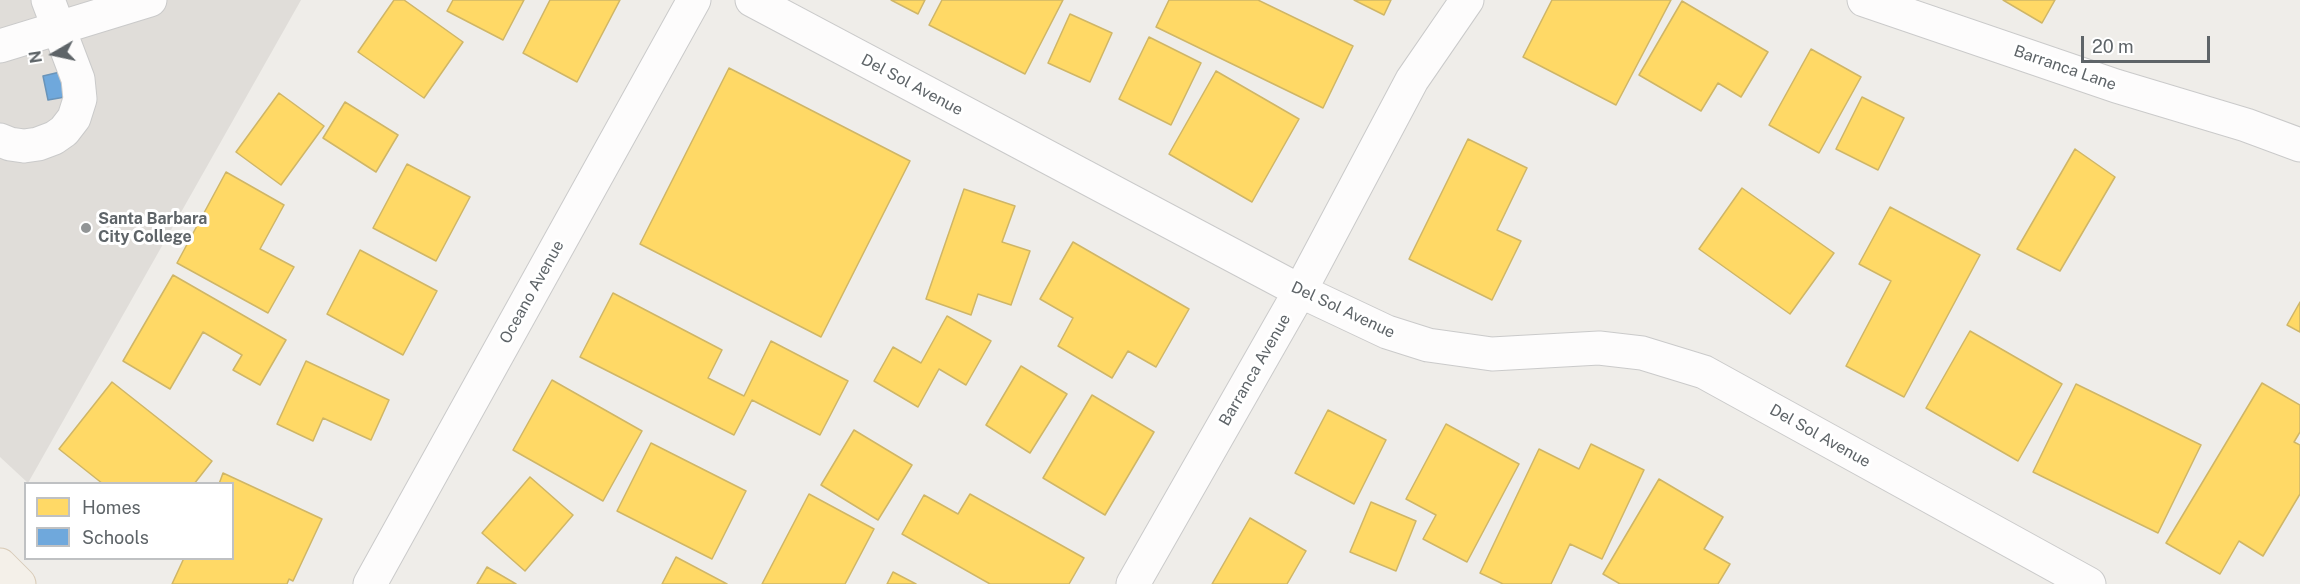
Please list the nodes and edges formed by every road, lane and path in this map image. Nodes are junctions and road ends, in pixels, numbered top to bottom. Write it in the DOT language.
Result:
graph roads {
  1 [pos="150,0"];
  2 [pos="694,0"];
  3 [pos="752,0"];
  4 [pos="1467,0"];
  5 [pos="1864,0"];
  6 [pos="53,14"];
  7 [pos="0,46"];
  8 [pos="0,140"];
  9 [pos="2300,145"];
  10 [pos="1300,291"];
  11 [pos="0,565"];
  12 [pos="19,584"];
  13 [pos="370,584"];
  14 [pos="1133,584"];
  15 [pos="2089,584"];
  1 -- 6 [label="street"];
  2 -- 13 [label="street, Oceano Avenue"];
  3 -- 10 [label="street, Del Sol Avenue"];
  4 -- 10 [label="street, Barranca Avenue"];
  5 -- 9 [label="street, Barranca Lane"];
  6 -- 7 [label="street"];
  6 -- 8 [label="street"];
  10 -- 14 [label="street, Barranca Avenue"];
  10 -- 15 [label="street, Del Sol Avenue"];
  11 -- 12 [label="main road"];
}
